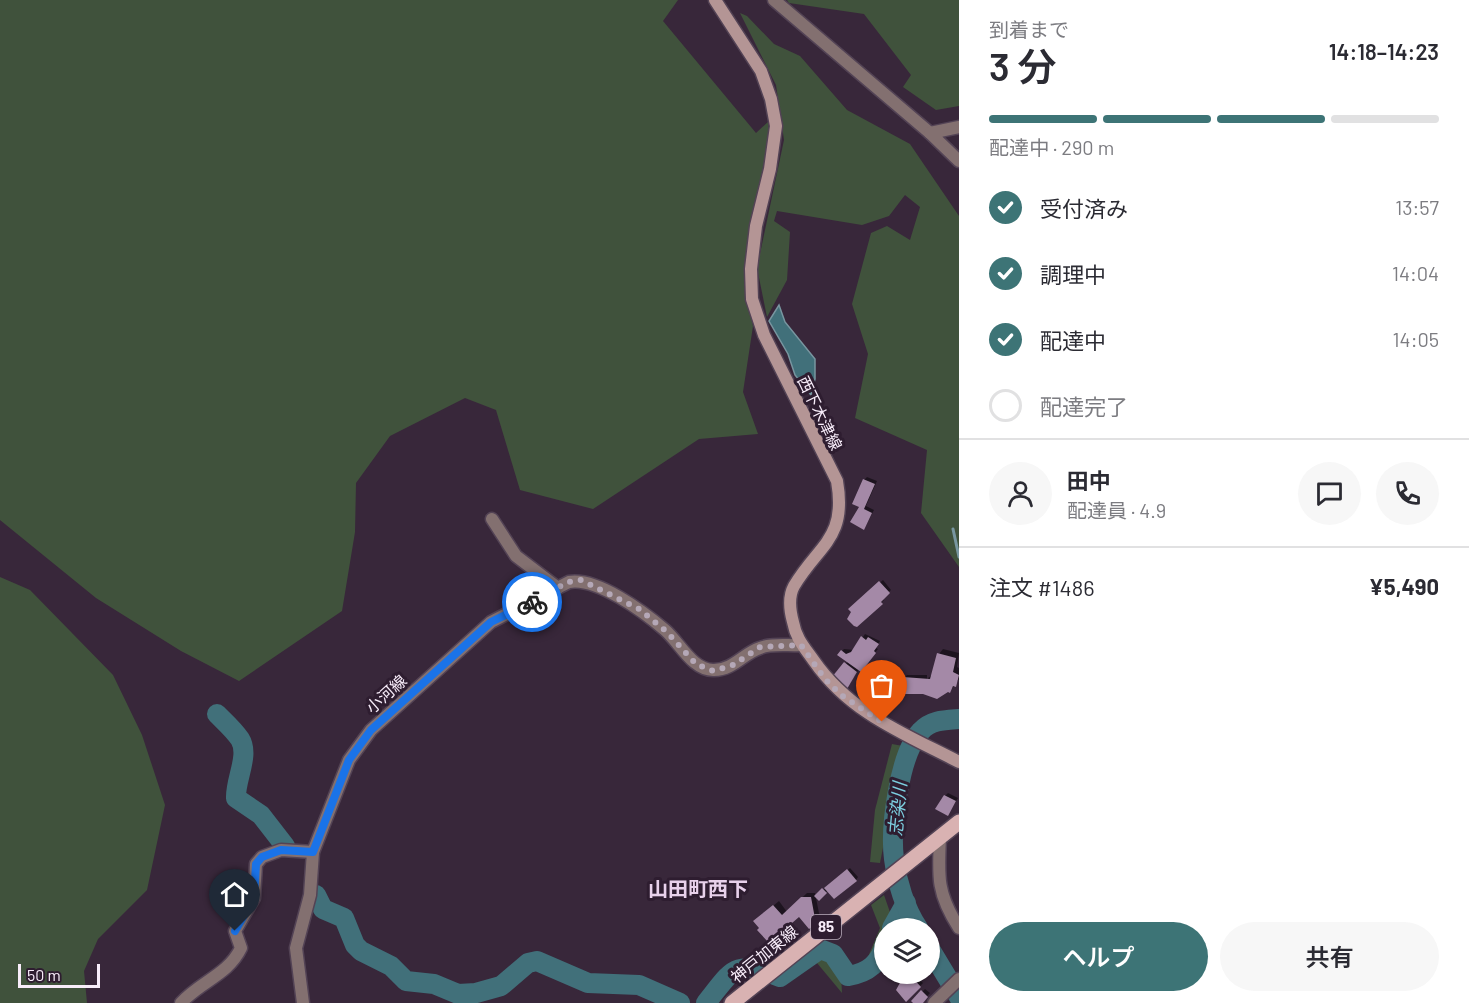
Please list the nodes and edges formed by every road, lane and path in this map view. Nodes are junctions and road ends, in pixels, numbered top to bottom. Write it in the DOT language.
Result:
graph roads {
  1 [pos="715,0"];
  2 [pos="774,0"];
  3 [pos="959,127"];
  4 [pos="930,133"];
  5 [pos="959,160"];
  6 [pos="492,519"];
  7 [pos="558,588"];
  8 [pos="801,645"];
  9 [pos="959,762"];
  10 [pos="959,822"];
  11 [pos="935,841"];
  12 [pos="313,852"];
  13 [pos="959,928"];
  14 [pos="959,979"];
  15 [pos="182,1003"];
  16 [pos="303,1003"];
  17 [pos="732,1003"];
  18 [pos="934,1003"];
  1 -- 8 [label="street, 西下木津線"];
  2 -- 4 [label="street"];
  3 -- 4 [label="street"];
  4 -- 5 [label="street"];
  6 -- 7 [label="street"];
  7 -- 8 [label="street, 小河線"];
  7 -- 12 [label="street, 小河線"];
  8 -- 9 [label="street, 西下木津線"];
  10 -- 11 [label="main road, 神戸加東線 / 85"];
  11 -- 13 [label="street"];
  11 -- 17 [label="main road, 神戸加東線 / 85"];
  12 -- 15 [label="street"];
  12 -- 16 [label="street, 小河線"];
  14 -- 18 [label="street"];
}
